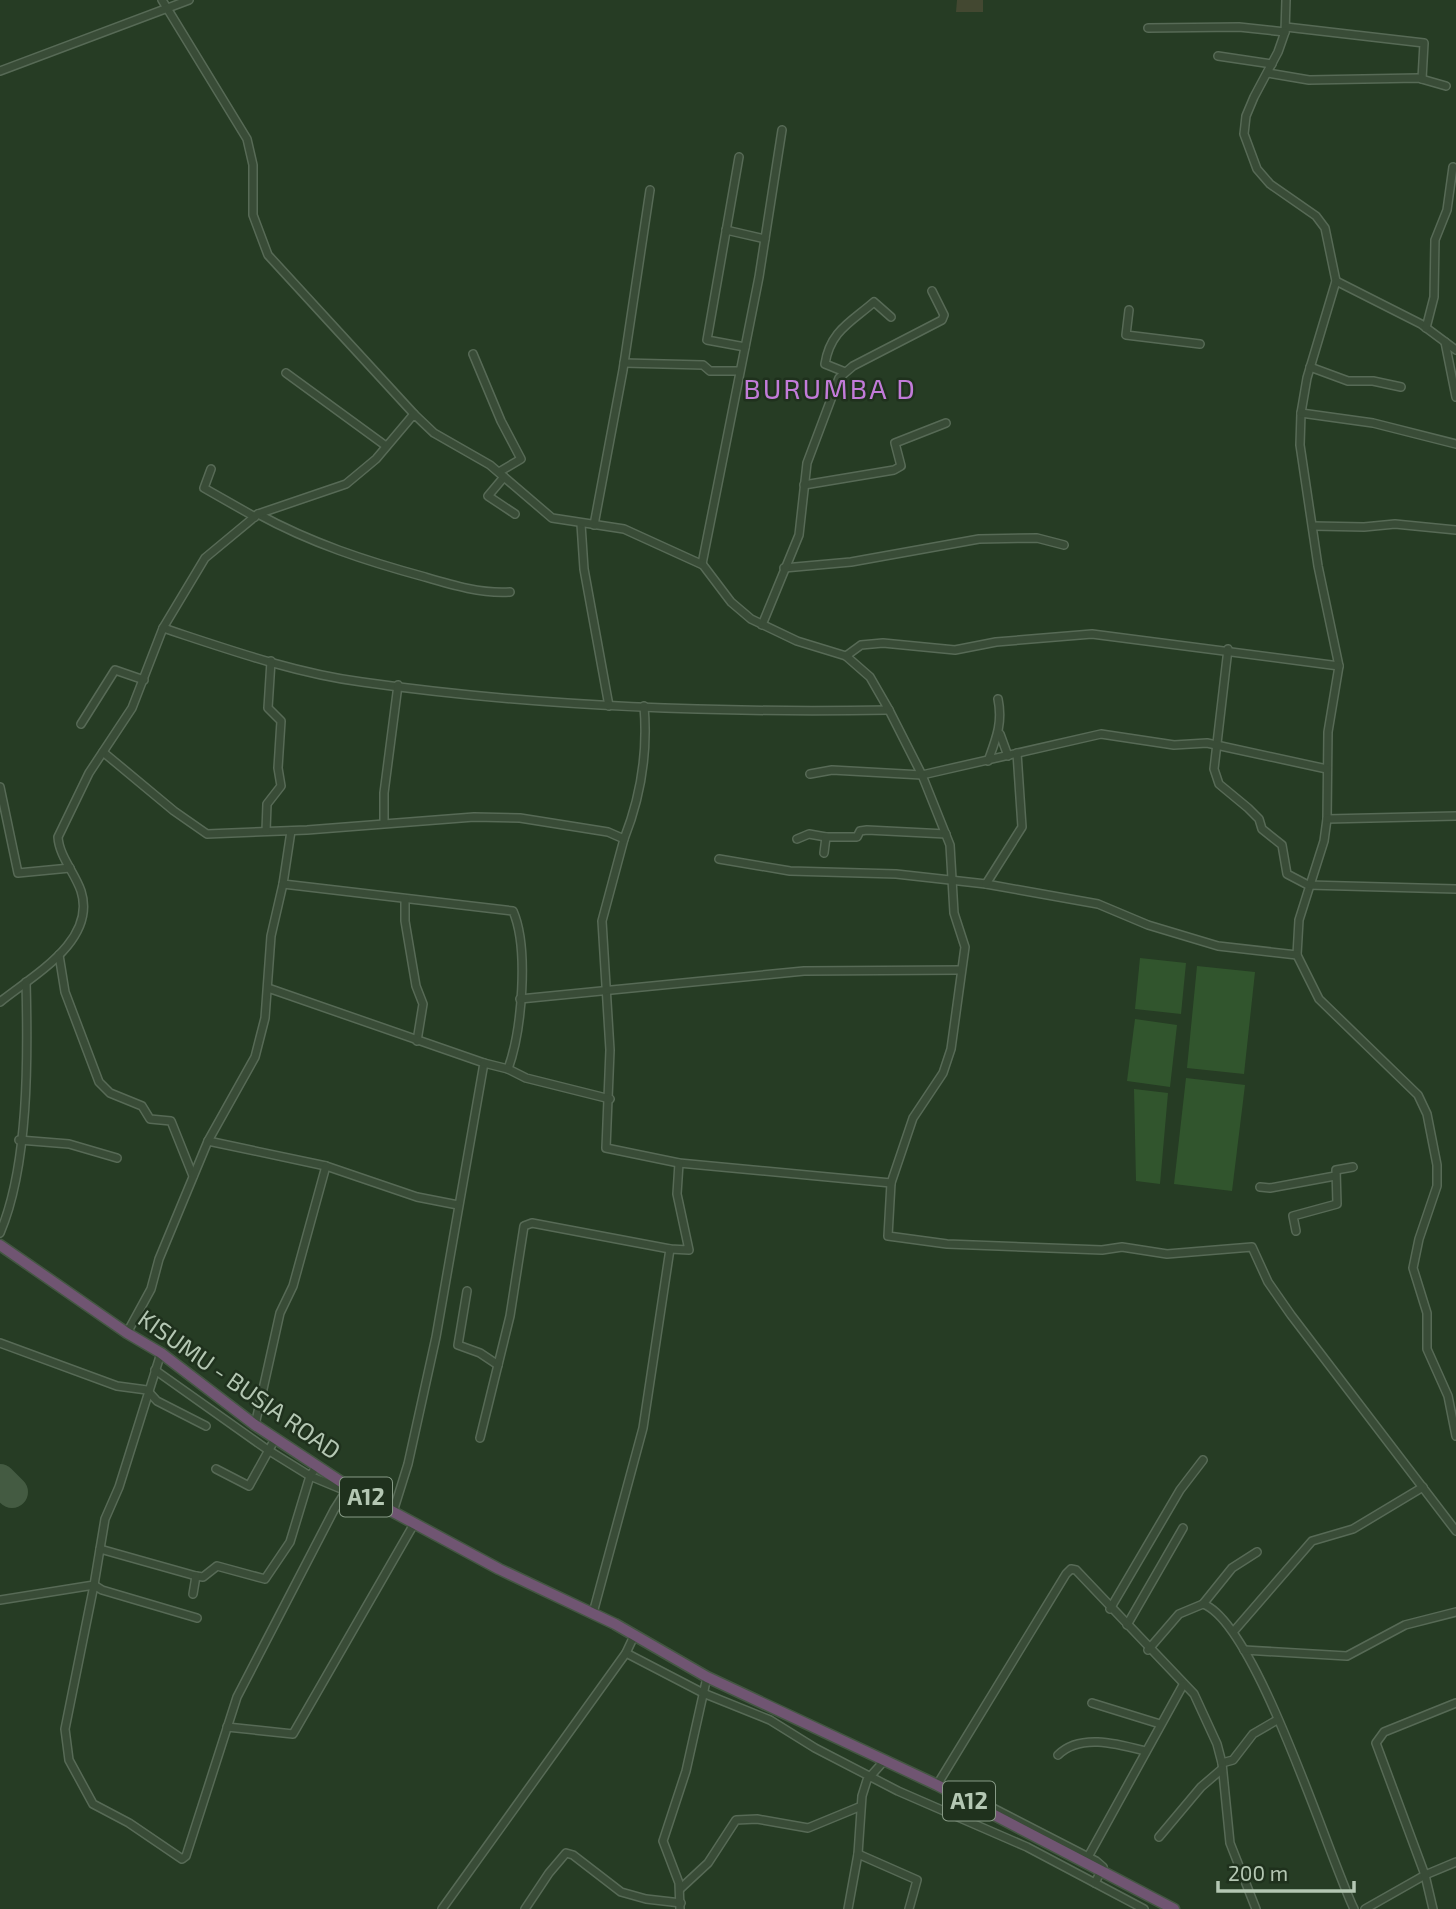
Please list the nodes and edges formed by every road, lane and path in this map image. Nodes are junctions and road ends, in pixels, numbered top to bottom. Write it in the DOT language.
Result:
graph roads {
  1 [pos="189,0"];
  2 [pos="1286,0"];
  3 [pos="164,3"];
  4 [pos="1147,28"];
  5 [pos="1286,29"];
  6 [pos="1218,56"];
  7 [pos="1272,64"];
  8 [pos="0,71"];
  9 [pos="1268,73"];
  10 [pos="1422,79"];
  11 [pos="1446,86"];
  12 [pos="782,130"];
  13 [pos="739,157"];
  14 [pos="1453,167"];
  15 [pos="650,190"];
  16 [pos="726,230"];
  17 [pos="765,239"];
  18 [pos="1336,281"];
  19 [pos="932,290"];
  20 [pos="1129,310"];
  21 [pos="891,317"];
  22 [pos="1426,328"];
  23 [pos="1445,342"];
  24 [pos="1200,344"];
  25 [pos="745,347"];
  26 [pos="1456,350"];
  27 [pos="473,354"];
  28 [pos="624,363"];
  29 [pos="1310,367"];
  30 [pos="739,371"];
  31 [pos="845,372"];
  32 [pos="286,373"];
  33 [pos="1401,387"];
  34 [pos="1456,397"];
  35 [pos="1301,413"];
  36 [pos="414,414"];
  37 [pos="946,423"];
  38 [pos="1456,444"];
  39 [pos="386,446"];
  40 [pos="211,469"];
  41 [pos="501,474"];
  42 [pos="804,485"];
  43 [pos="515,514"];
  44 [pos="256,516"];
  45 [pos="581,524"];
  46 [pos="594,525"];
  47 [pos="1313,526"];
  48 [pos="1456,530"];
  49 [pos="1064,545"];
  50 [pos="702,564"];
  51 [pos="784,568"];
  52 [pos="510,592"];
  53 [pos="762,625"];
  54 [pos="163,628"];
  55 [pos="1228,649"];
  56 [pos="846,656"];
  57 [pos="271,661"];
  58 [pos="1339,666"];
  59 [pos="144,680"];
  60 [pos="398,685"];
  61 [pos="998,699"];
  62 [pos="609,706"];
  63 [pos="644,706"];
  64 [pos="889,710"];
  65 [pos="81,724"];
  66 [pos="1000,729"];
  67 [pos="1219,746"];
  68 [pos="103,752"];
  69 [pos="1017,754"];
  70 [pos="1008,756"];
  71 [pos="988,761"];
  72 [pos="1327,769"];
  73 [pos="810,774"];
  74 [pos="922,775"];
  75 [pos="0,787"];
  76 [pos="1456,816"];
  77 [pos="1327,819"];
  78 [pos="384,822"];
  79 [pos="266,831"];
  80 [pos="291,831"];
  81 [pos="946,834"];
  82 [pos="826,837"];
  83 [pos="624,839"];
  84 [pos="797,839"];
  85 [pos="824,853"];
  86 [pos="719,859"];
  87 [pos="70,868"];
  88 [pos="951,879"];
  89 [pos="283,884"];
  90 [pos="986,884"];
  91 [pos="1308,885"];
  92 [pos="1456,889"];
  93 [pos="405,899"];
  94 [pos="59,955"];
  95 [pos="1297,955"];
  96 [pos="961,971"];
  97 [pos="26,982"];
  98 [pos="268,988"];
  99 [pos="607,992"];
  100 [pos="520,999"];
  101 [pos="0,1002"];
  102 [pos="417,1041"];
  103 [pos="484,1063"];
  104 [pos="508,1069"];
  105 [pos="610,1099"];
  106 [pos="19,1140"];
  107 [pos="208,1142"];
  108 [pos="117,1158"];
  109 [pos="679,1163"];
  110 [pos="326,1166"];
  111 [pos="1353,1167"];
  112 [pos="193,1175"];
  113 [pos="1335,1176"];
  114 [pos="891,1183"];
  115 [pos="1260,1186"];
  116 [pos="458,1205"];
  117 [pos="1296,1231"];
  118 [pos="0,1233"];
  119 [pos="0,1245"];
  120 [pos="670,1250"];
  121 [pos="467,1291"];
  122 [pos="127,1333"];
  123 [pos="0,1343"];
  124 [pos="161,1353"];
  125 [pos="499,1365"];
  126 [pos="155,1370"];
  127 [pos="147,1390"];
  128 [pos="255,1425"];
  129 [pos="206,1426"];
  130 [pos="1456,1436"];
  131 [pos="480,1438"];
  132 [pos="275,1439"];
  133 [pos="268,1450"];
  134 [pos="1203,1461"];
  135 [pos="317,1466"];
  136 [pos="216,1469"];
  137 [pos="310,1476"];
  138 [pos="1423,1487"];
  139 [pos="346,1491"];
  140 [pos="358,1493"];
  141 [pos="393,1512"];
  142 [pos="414,1524"];
  143 [pos="1183,1528"];
  144 [pos="1456,1531"];
  145 [pos="100,1549"];
  146 [pos="1257,1552"];
  147 [pos="196,1576"];
  148 [pos="94,1586"];
  149 [pos="193,1594"];
  150 [pos="0,1600"];
  151 [pos="1203,1604"];
  152 [pos="1110,1609"];
  153 [pos="1456,1612"];
  154 [pos="593,1613"];
  155 [pos="197,1618"];
  156 [pos="1127,1625"];
  157 [pos="1234,1632"];
  158 [pos="634,1636"];
  159 [pos="1148,1650"];
  160 [pos="1244,1650"];
  161 [pos="626,1653"];
  162 [pos="707,1677"];
  163 [pos="1183,1685"];
  164 [pos="703,1693"];
  165 [pos="1092,1703"];
  166 [pos="1456,1703"];
  167 [pos="1277,1720"];
  168 [pos="1160,1724"];
  169 [pos="227,1727"];
  170 [pos="1145,1751"];
  171 [pos="1058,1755"];
  172 [pos="884,1761"];
  173 [pos="1222,1766"];
  174 [pos="869,1777"];
  175 [pos="937,1785"];
  176 [pos="859,1807"];
  177 [pos="983,1808"];
  178 [pos="1159,1837"];
  179 [pos="858,1854"];
  180 [pos="1088,1857"];
  181 [pos="1456,1863"];
  182 [pos="1102,1872"];
  183 [pos="1424,1875"];
  184 [pos="1095,1882"];
  185 [pos="680,1889"];
  186 [pos="680,1906"];
  187 [pos="442,1909"];
  188 [pos="525,1909"];
  189 [pos="848,1909"];
  190 [pos="909,1909"];
  191 [pos="1144,1909"];
  192 [pos="1174,1909"];
  193 [pos="1256,1909"];
  194 [pos="1353,1909"];
  195 [pos="1365,1909"];
  196 [pos="1433,1909"];
  1 -- 3 [label="street"];
  2 -- 5 [label="street"];
  3 -- 8 [label="street"];
  3 -- 36 [label="street"];
  4 -- 5 [label="street"];
  5 -- 7 [label="street"];
  5 -- 10 [label="street"];
  6 -- 7 [label="street"];
  7 -- 9 [label="street"];
  9 -- 10 [label="street"];
  9 -- 18 [label="street"];
  10 -- 11 [label="street"];
  12 -- 17 [label="street"];
  13 -- 16 [label="street"];
  14 -- 22 [label="street"];
  15 -- 28 [label="street"];
  16 -- 17 [label="street"];
  16 -- 25 [label="street"];
  17 -- 25 [label="street"];
  18 -- 22 [label="street"];
  18 -- 29 [label="street"];
  19 -- 31 [label="street"];
  20 -- 24 [label="street"];
  21 -- 31 [label="street"];
  22 -- 23 [label="street"];
  23 -- 26 [label="street"];
  23 -- 34 [label="street"];
  25 -- 30 [label="street"];
  27 -- 41 [label="street"];
  28 -- 30 [label="street"];
  28 -- 46 [label="street"];
  29 -- 33 [label="street"];
  29 -- 35 [label="street"];
  30 -- 50 [label="street"];
  31 -- 42 [label="street"];
  32 -- 39 [label="street"];
  35 -- 38 [label="street"];
  35 -- 47 [label="street"];
  36 -- 39 [label="street"];
  36 -- 41 [label="street"];
  37 -- 42 [label="street"];
  39 -- 44 [label="street"];
  40 -- 44 [label="street"];
  41 -- 43 [label="street"];
  41 -- 45 [label="street"];
  42 -- 51 [label="street"];
  44 -- 52 [label="street"];
  44 -- 54 [label="street"];
  45 -- 46 [label="street"];
  45 -- 62 [label="street"];
  46 -- 50 [label="street"];
  47 -- 48 [label="street"];
  47 -- 58 [label="street"];
  49 -- 51 [label="street"];
  50 -- 53 [label="street"];
  51 -- 53 [label="street"];
  53 -- 56 [label="street"];
  54 -- 57 [label="street"];
  54 -- 59 [label="street"];
  55 -- 56 [label="street"];
  55 -- 58 [label="street"];
  55 -- 67 [label="street"];
  56 -- 64 [label="street"];
  57 -- 60 [label="street"];
  57 -- 79 [label="street"];
  58 -- 72 [label="street"];
  59 -- 65 [label="street"];
  59 -- 68 [label="street"];
  60 -- 62 [label="street"];
  60 -- 78 [label="street"];
  61 -- 66 [label="street"];
  62 -- 63 [label="street"];
  63 -- 64 [label="street"];
  63 -- 83 [label="street"];
  64 -- 74 [label="street"];
  66 -- 70 [label="street"];
  66 -- 71 [label="street"];
  67 -- 69 [label="street"];
  67 -- 72 [label="street"];
  67 -- 91 [label="street"];
  68 -- 79 [label="street"];
  68 -- 87 [label="street"];
  69 -- 70 [label="street"];
  69 -- 90 [label="street"];
  70 -- 71 [label="street"];
  71 -- 74 [label="street"];
  72 -- 77 [label="street"];
  73 -- 74 [label="street"];
  74 -- 81 [label="street"];
  75 -- 87 [label="street"];
  76 -- 77 [label="street"];
  77 -- 91 [label="street"];
  78 -- 80 [label="street"];
  78 -- 83 [label="street"];
  79 -- 80 [label="street"];
  80 -- 89 [label="street"];
  81 -- 82 [label="street"];
  81 -- 88 [label="street"];
  82 -- 84 [label="street"];
  82 -- 85 [label="street"];
  83 -- 99 [label="street"];
  86 -- 88 [label="street"];
  87 -- 94 [label="street"];
  88 -- 90 [label="street"];
  88 -- 96 [label="street"];
  89 -- 93 [label="street"];
  89 -- 98 [label="street"];
  90 -- 95 [label="street"];
  91 -- 92 [label="street"];
  91 -- 95 [label="street"];
  93 -- 100 [label="street"];
  93 -- 102 [label="street"];
  94 -- 97 [label="street"];
  94 -- 112 [label="street"];
  95 -- 130 [label="street"];
  96 -- 99 [label="street"];
  96 -- 114 [label="street"];
  97 -- 101 [label="street"];
  97 -- 106 [label="street"];
  98 -- 102 [label="street"];
  98 -- 107 [label="street"];
  99 -- 100 [label="street"];
  99 -- 105 [label="street"];
  100 -- 104 [label="street"];
  102 -- 103 [label="street"];
  103 -- 104 [label="street"];
  103 -- 116 [label="street"];
  104 -- 105 [label="street"];
  105 -- 109 [label="street"];
  106 -- 108 [label="street"];
  106 -- 118 [label="street"];
  107 -- 110 [label="street"];
  107 -- 112 [label="street"];
  109 -- 114 [label="street"];
  109 -- 120 [label="street"];
  110 -- 116 [label="street"];
  110 -- 128 [label="street"];
  111 -- 113 [label="street"];
  112 -- 122 [label="street"];
  113 -- 115 [label="street"];
  113 -- 117 [label="street"];
  114 -- 138 [label="street"];
  116 -- 141 [label="street"];
  119 -- 122 [label="highway, KISUMU - BUSIA ROAD / A12"];
  120 -- 125 [label="street"];
  120 -- 154 [label="street"];
  121 -- 125 [label="street"];
  122 -- 124 [label="highway, KISUMU - BUSIA ROAD / A12"];
  123 -- 127 [label="street"];
  124 -- 126 [label="street"];
  124 -- 128 [label="highway, KISUMU - BUSIA ROAD / A12"];
  125 -- 131 [label="street"];
  126 -- 127 [label="street"];
  126 -- 133 [label="street"];
  127 -- 129 [label="street"];
  127 -- 145 [label="street"];
  128 -- 132 [label="highway, KISUMU - BUSIA ROAD / A12"];
  132 -- 133 [label="street"];
  132 -- 135 [label="highway, KISUMU - BUSIA ROAD / A12"];
  133 -- 136 [label="street"];
  133 -- 137 [label="street"];
  134 -- 152 [label="street"];
  135 -- 137 [label="street"];
  135 -- 140 [label="highway, KISUMU - BUSIA ROAD / A12"];
  137 -- 139 [label="street"];
  137 -- 147 [label="street"];
  138 -- 144 [label="street"];
  138 -- 157 [label="street"];
  139 -- 140 [label="street"];
  139 -- 169 [label="street"];
  140 -- 141 [label="highway, KISUMU - BUSIA ROAD / A12"];
  141 -- 142 [label="highway, KISUMU - BUSIA ROAD / A12"];
  142 -- 154 [label="highway, KISUMU - BUSIA ROAD / A12"];
  142 -- 169 [label="street"];
  143 -- 156 [label="street"];
  145 -- 147 [label="street"];
  145 -- 148 [label="street"];
  146 -- 151 [label="street"];
  147 -- 149 [label="street"];
  148 -- 150 [label="street"];
  148 -- 155 [label="street"];
  148 -- 169 [label="street"];
  151 -- 157 [label="street"];
  151 -- 159 [label="street"];
  152 -- 156 [label="street"];
  152 -- 175 [label="street"];
  153 -- 160 [label="street"];
  154 -- 158 [label="highway, KISUMU - BUSIA ROAD / A12"];
  156 -- 159 [label="street"];
  157 -- 160 [label="street"];
  158 -- 161 [label="street"];
  158 -- 162 [label="highway, KISUMU - BUSIA ROAD / A12"];
  159 -- 163 [label="street"];
  160 -- 167 [label="street"];
  161 -- 164 [label="street"];
  161 -- 187 [label="street"];
  162 -- 164 [label="street"];
  162 -- 172 [label="highway, KISUMU - BUSIA ROAD / A12"];
  163 -- 168 [label="street"];
  163 -- 173 [label="street"];
  164 -- 174 [label="street"];
  164 -- 185 [label="street"];
  165 -- 168 [label="street"];
  166 -- 183 [label="street"];
  167 -- 173 [label="street"];
  167 -- 194 [label="street"];
  168 -- 170 [label="street"];
  170 -- 171 [label="street"];
  170 -- 180 [label="street"];
  172 -- 174 [label="street"];
  172 -- 175 [label="highway, A12"];
  173 -- 178 [label="street"];
  173 -- 193 [label="street"];
  174 -- 179 [label="street"];
  174 -- 184 [label="street"];
  175 -- 177 [label="highway, A12"];
  176 -- 185 [label="street"];
  177 -- 180 [label="street"];
  177 -- 182 [label="highway, A12"];
  179 -- 189 [label="street"];
  179 -- 190 [label="street"];
  180 -- 182 [label="street"];
  181 -- 183 [label="street"];
  182 -- 184 [label="street"];
  182 -- 192 [label="highway, A12"];
  183 -- 195 [label="street"];
  183 -- 196 [label="street"];
  184 -- 191 [label="street"];
  185 -- 186 [label="street"];
  186 -- 188 [label="street"];
}
